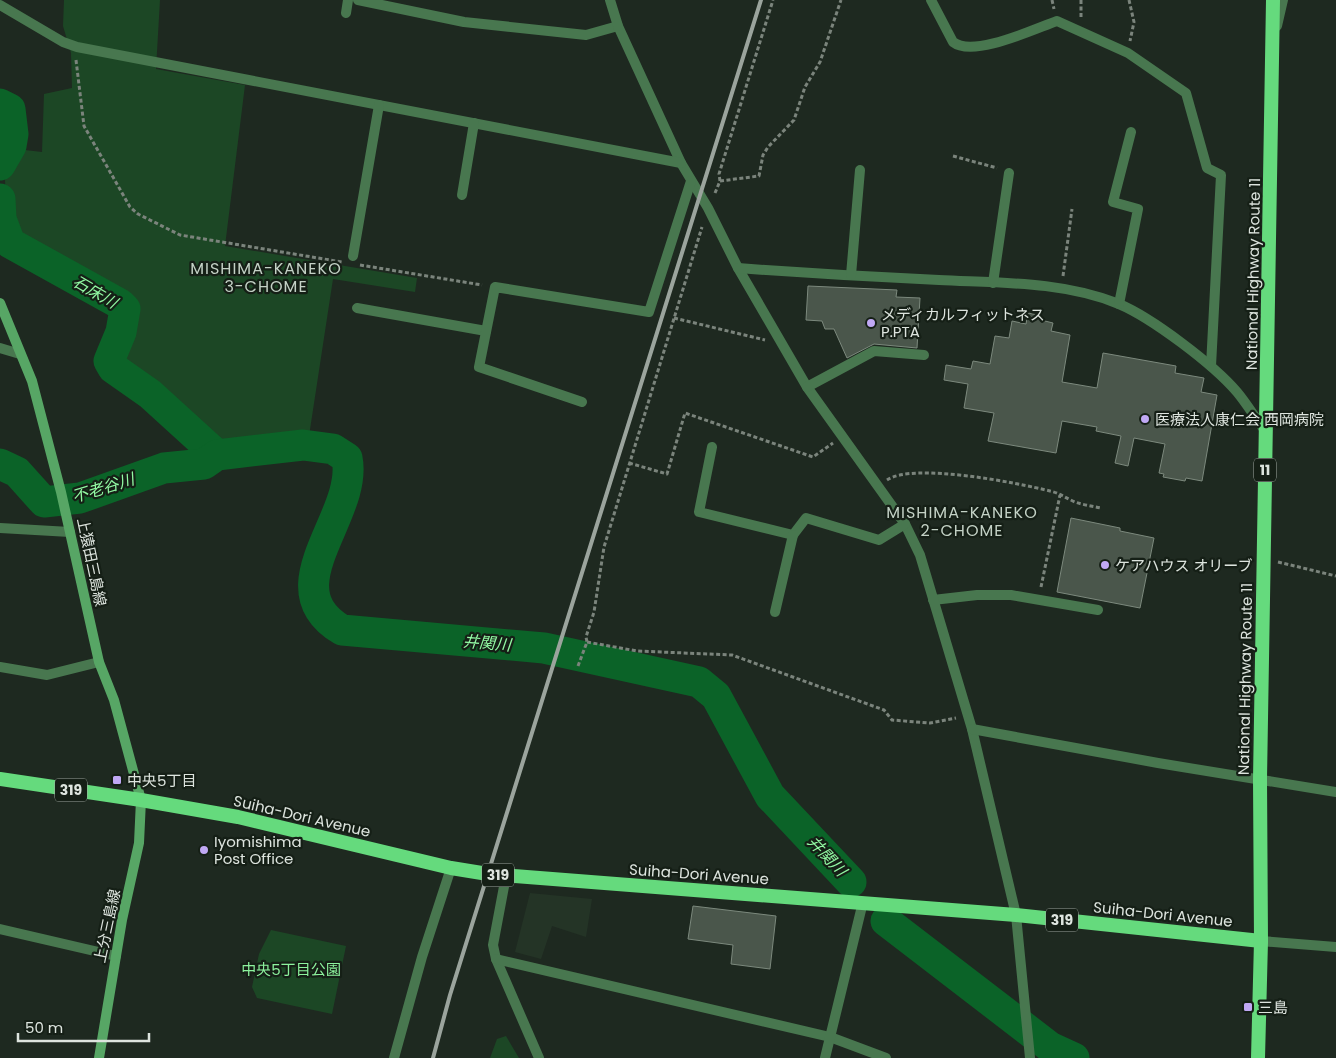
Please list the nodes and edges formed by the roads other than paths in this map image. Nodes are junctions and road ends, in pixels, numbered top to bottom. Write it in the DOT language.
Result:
graph roads {
  1 [pos="348,0"];
  2 [pos="358,0"];
  3 [pos="610,0"];
  4 [pos="931,0"];
  5 [pos="1273,0"];
  6 [pos="1283,0"];
  7 [pos="0,6"];
  8 [pos="346,13"];
  9 [pos="618,26"];
  10 [pos="1274,37"];
  11 [pos="379,105"];
  12 [pos="474,124"];
  13 [pos="1131,132"];
  14 [pos="681,163"];
  15 [pos="860,170"];
  16 [pos="1009,173"];
  17 [pos="691,181"];
  18 [pos="462,194"];
  19 [pos="353,260"];
  20 [pos="738,268"];
  21 [pos="850,276"];
  22 [pos="993,283"];
  23 [pos="0,303"];
  24 [pos="1119,304"];
  25 [pos="357,308"];
  26 [pos="486,331"];
  27 [pos="0,348"];
  28 [pos="20,354"];
  29 [pos="924,355"];
  30 [pos="1211,366"];
  31 [pos="807,387"];
  32 [pos="582,402"];
  33 [pos="1266,432"];
  34 [pos="712,447"];
  35 [pos="905,524"];
  36 [pos="0,528"];
  37 [pos="70,532"];
  38 [pos="794,535"];
  39 [pos="934,600"];
  40 [pos="1098,610"];
  41 [pos="775,612"];
  42 [pos="99,662"];
  43 [pos="0,668"];
  44 [pos="972,729"];
  45 [pos="0,779"];
  46 [pos="1260,779"];
  47 [pos="1336,792"];
  48 [pos="141,800"];
  49 [pos="451,868"];
  50 [pos="506,876"];
  51 [pos="863,902"];
  52 [pos="1016,915"];
  53 [pos="0,929"];
  54 [pos="1261,941"];
  55 [pos="1336,947"];
  56 [pos="116,956"];
  57 [pos="496,959"];
  58 [pos="830,1038"];
  59 [pos="1258,1056"];
  60 [pos="99,1058"];
  61 [pos="394,1058"];
  62 [pos="539,1058"];
  63 [pos="825,1058"];
  64 [pos="886,1058"];
  65 [pos="1030,1058"];
  1 -- 8 [label="street"];
  2 -- 9 [label="street"];
  3 -- 9 [label="street"];
  4 -- 30 [label="street"];
  5 -- 10 [label="highway, National Highway Route 11 / 11"];
  6 -- 10 [label="street"];
  7 -- 11 [label="street"];
  9 -- 14 [label="street"];
  10 -- 33 [label="highway, National Highway Route 11 / 11"];
  11 -- 12 [label="street"];
  11 -- 19 [label="street"];
  12 -- 14 [label="street"];
  12 -- 18 [label="street"];
  13 -- 24 [label="street"];
  14 -- 17 [label="street"];
  15 -- 21 [label="street"];
  16 -- 22 [label="street"];
  17 -- 20 [label="street"];
  17 -- 26 [label="street"];
  20 -- 21 [label="street"];
  20 -- 31 [label="street"];
  21 -- 22 [label="street"];
  22 -- 24 [label="street"];
  23 -- 28 [label="main road, 上猿田三島線"];
  24 -- 30 [label="street"];
  25 -- 26 [label="street"];
  26 -- 32 [label="street"];
  27 -- 28 [label="street"];
  28 -- 37 [label="main road, 上猿田三島線"];
  29 -- 31 [label="street"];
  30 -- 33 [label="street"];
  31 -- 35 [label="street"];
  33 -- 46 [label="highway, National Highway Route 11 / 11"];
  34 -- 38 [label="street"];
  35 -- 38 [label="street"];
  35 -- 39 [label="street"];
  36 -- 37 [label="street"];
  37 -- 42 [label="main road, 上猿田三島線"];
  38 -- 41 [label="street"];
  39 -- 40 [label="street"];
  39 -- 44 [label="street"];
  42 -- 43 [label="street"];
  42 -- 48 [label="main road, 上猿田三島線"];
  44 -- 46 [label="street"];
  44 -- 52 [label="street"];
  45 -- 48 [label="highway, 319"];
  46 -- 47 [label="street"];
  46 -- 54 [label="highway, National Highway Route 11 / 11"];
  48 -- 49 [label="highway, Suiha-Dori Avenue / 319"];
  48 -- 56 [label="main road, 上分三島線"];
  49 -- 50 [label="highway, Suiha-Dori Avenue / 319"];
  49 -- 61 [label="street"];
  50 -- 51 [label="highway, Suiha-Dori Avenue / 319"];
  50 -- 57 [label="street"];
  51 -- 52 [label="highway, Suiha-Dori Avenue / 319"];
  51 -- 58 [label="street"];
  52 -- 54 [label="highway, Suiha-Dori Avenue / 319"];
  52 -- 65 [label="street"];
  53 -- 56 [label="street"];
  54 -- 55 [label="street"];
  54 -- 59 [label="highway, National Highway Route 11 / 11"];
  56 -- 60 [label="main road, 上分三島線"];
  57 -- 58 [label="street"];
  57 -- 62 [label="street"];
  58 -- 63 [label="street"];
  58 -- 64 [label="street"];
}
